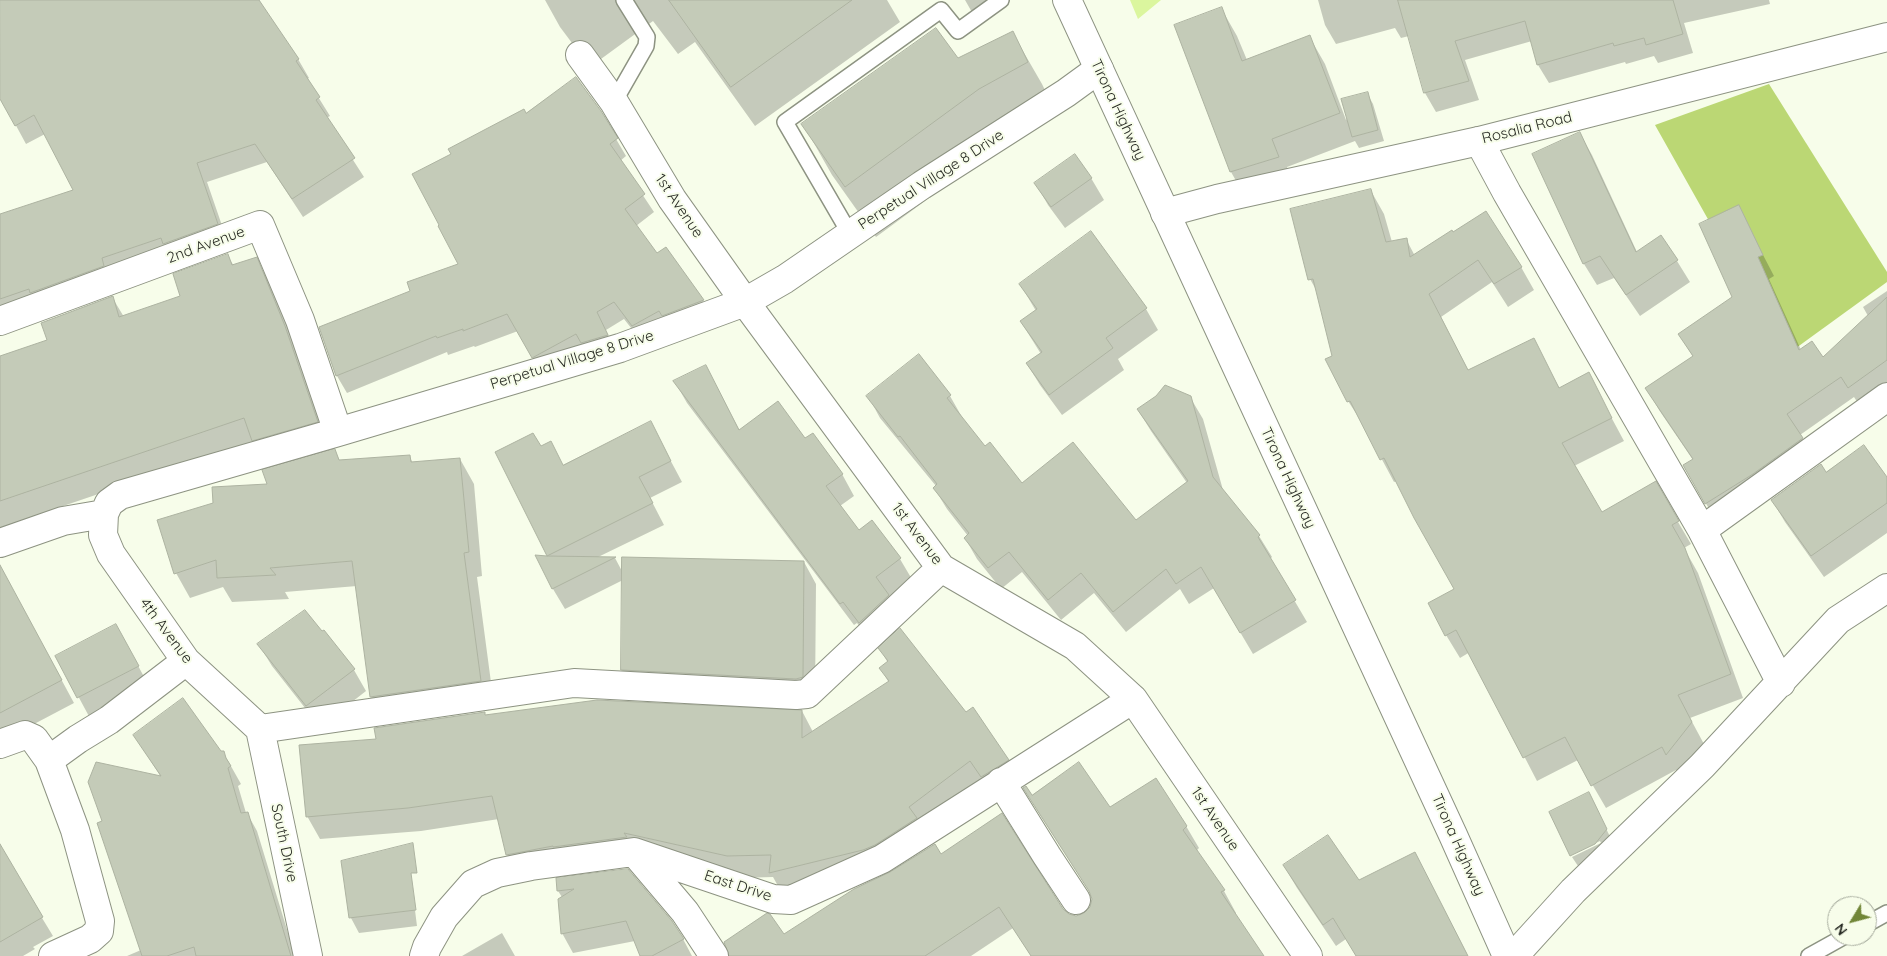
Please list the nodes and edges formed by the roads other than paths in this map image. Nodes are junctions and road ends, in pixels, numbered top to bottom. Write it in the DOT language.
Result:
graph roads {
  1 [pos="624,0"];
  2 [pos="1001,0"];
  3 [pos="1066,0"];
  4 [pos="1887,37"];
  5 [pos="580,55"];
  6 [pos="1099,69"];
  7 [pos="614,102"];
  8 [pos="1479,140"];
  9 [pos="1165,213"];
  10 [pos="850,234"];
  11 [pos="745,302"];
  12 [pos="0,321"];
  13 [pos="1887,397"];
  14 [pos="338,432"];
  15 [pos="104,514"];
  16 [pos="1702,530"];
  17 [pos="0,543"];
  18 [pos="941,568"];
  19 [pos="1887,588"];
  20 [pos="186,661"];
  21 [pos="1781,683"];
  22 [pos="1133,698"];
  23 [pos="260,729"];
  24 [pos="0,744"];
  25 [pos="49,760"];
  26 [pos="1001,782"];
  27 [pos="634,852"];
  28 [pos="1076,900"];
  29 [pos="1827,946"];
  30 [pos="53,956"];
  31 [pos="308,956"];
  32 [pos="424,956"];
  33 [pos="714,956"];
  34 [pos="1308,956"];
  35 [pos="1508,956"];
  36 [pos="1514,956"];
  37 [pos="1809,956"];
  1 -- 7 [label="lane"];
  2 -- 10 [label="lane"];
  3 -- 6 [label="street, Tirona Highway"];
  4 -- 8 [label="street, Rosalia Road"];
  5 -- 7 [label="street, 1st Avenue"];
  6 -- 9 [label="street, Tirona Highway"];
  6 -- 10 [label="street, Perpetual Village 8 Drive"];
  7 -- 11 [label="street, 1st Avenue"];
  8 -- 9 [label="street, Rosalia Road"];
  8 -- 16 [label="street"];
  9 -- 35 [label="street, Tirona Highway"];
  10 -- 11 [label="street, Perpetual Village 8 Drive"];
  11 -- 14 [label="street, Perpetual Village 8 Drive"];
  11 -- 18 [label="street, 1st Avenue"];
  12 -- 14 [label="street, 2nd Avenue"];
  13 -- 16 [label="street"];
  14 -- 15 [label="street, Perpetual Village 8 Drive"];
  15 -- 17 [label="street"];
  15 -- 20 [label="street, 4th Avenue"];
  16 -- 21 [label="street"];
  18 -- 22 [label="street, 1st Avenue"];
  18 -- 23 [label="street"];
  19 -- 21 [label="street"];
  20 -- 23 [label="street, 4th Avenue"];
  20 -- 25 [label="street"];
  21 -- 36 [label="street"];
  22 -- 26 [label="street, East Drive"];
  22 -- 34 [label="street, 1st Avenue"];
  23 -- 31 [label="street, South Drive"];
  24 -- 25 [label="street"];
  25 -- 30 [label="street"];
  26 -- 27 [label="street, East Drive"];
  26 -- 28 [label="street"];
  27 -- 32 [label="street, East Drive"];
  27 -- 33 [label="street"];
  29 -- 37 [label="lane"];
}
